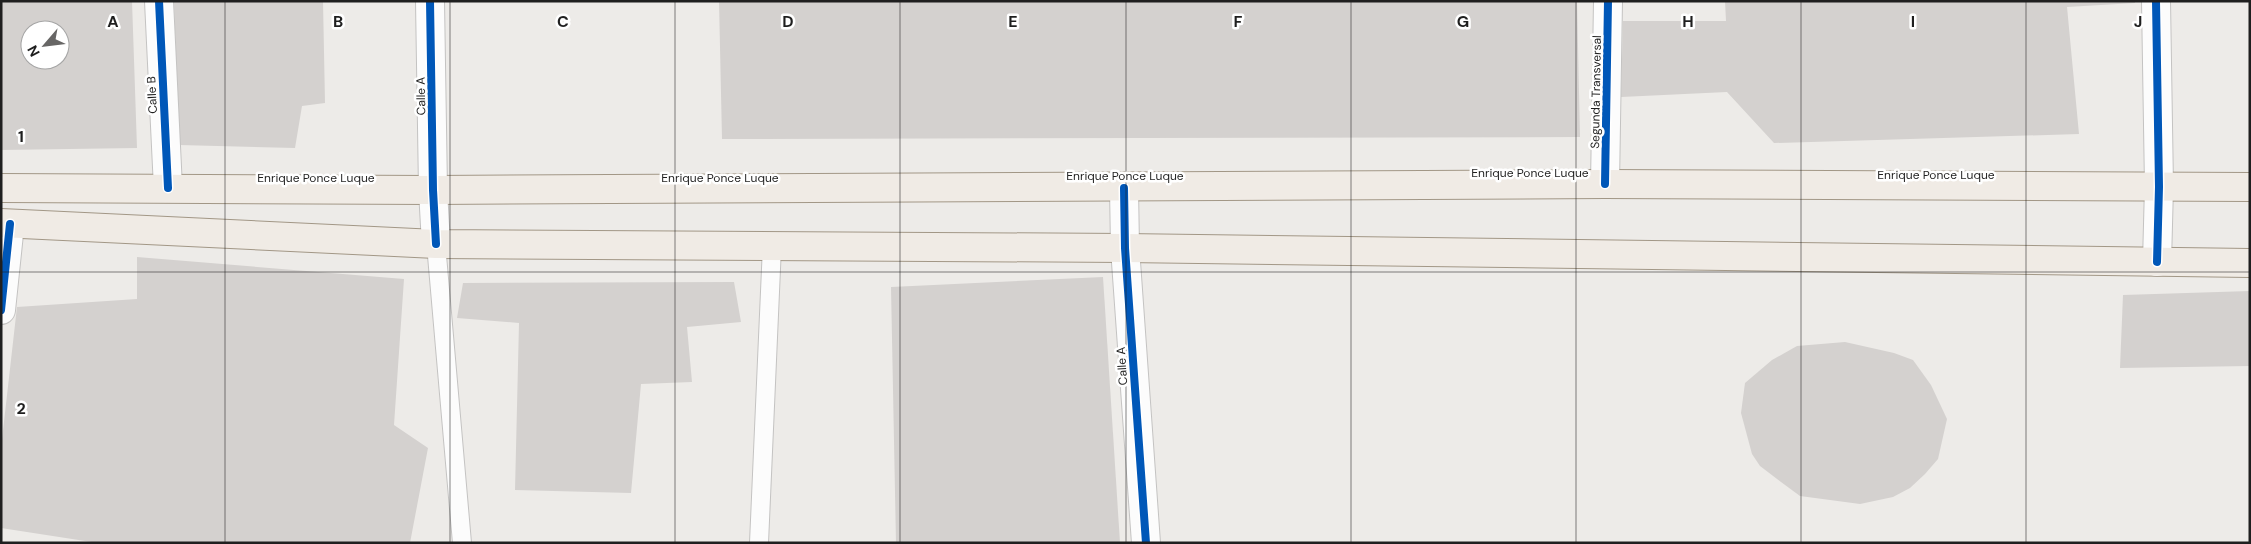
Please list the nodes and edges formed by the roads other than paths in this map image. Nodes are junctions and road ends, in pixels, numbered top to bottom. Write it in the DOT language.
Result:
graph roads {
  1 [pos="159,1"];
  2 [pos="430,1"];
  3 [pos="1608,1"];
  4 [pos="2156,1"];
  5 [pos="1605,184"];
  6 [pos="2159,187"];
  7 [pos="2250,187"];
  8 [pos="1,188"];
  9 [pos="168,188"];
  10 [pos="1124,188"];
  11 [pos="433,190"];
  12 [pos="6,224"];
  13 [pos="436,244"];
  14 [pos="772,246"];
  15 [pos="1125,248"];
  16 [pos="2157,262"];
  17 [pos="2250,263"];
  18 [pos="1,310"];
  19 [pos="462,543"];
  20 [pos="759,543"];
  21 [pos="1146,543"];
  1 -- 9 [label="street, Calle B"];
  2 -- 11 [label="street, Calle A"];
  3 -- 5 [label="street, Segunda Transversal"];
  4 -- 6 [label="street"];
  5 -- 6 [label="main road, Enrique Ponce Luque"];
  5 -- 10 [label="main road, Enrique Ponce Luque"];
  6 -- 7 [label="main road, Enrique Ponce Luque"];
  6 -- 16 [label="street"];
  8 -- 9 [label="main road, Enrique Ponce Luque"];
  9 -- 11 [label="main road, Enrique Ponce Luque"];
  10 -- 11 [label="main road, Enrique Ponce Luque"];
  10 -- 15 [label="street, Calle A"];
  11 -- 13 [label="street, Calle A"];
  12 -- 13 [label="main road"];
  12 -- 18 [label="street"];
  13 -- 14 [label="main road"];
  13 -- 19 [label="lane"];
  14 -- 15 [label="main road"];
  14 -- 20 [label="lane"];
  15 -- 16 [label="main road"];
  15 -- 21 [label="street, Calle A"];
  16 -- 17 [label="main road"];
}
